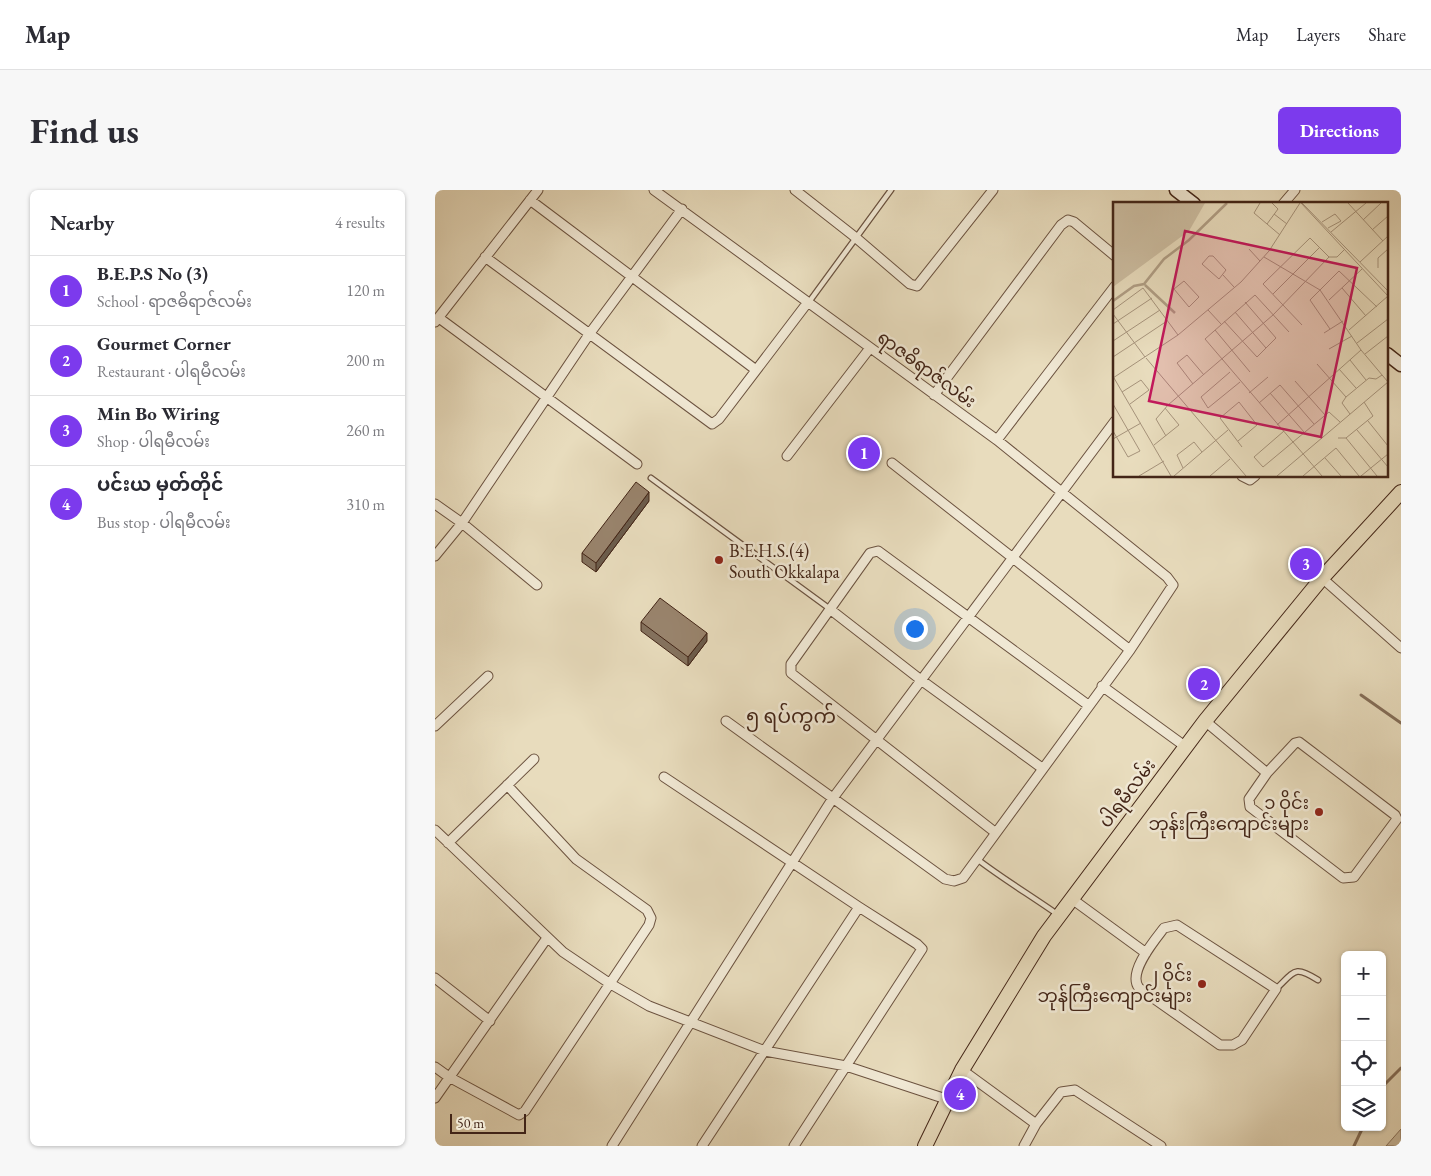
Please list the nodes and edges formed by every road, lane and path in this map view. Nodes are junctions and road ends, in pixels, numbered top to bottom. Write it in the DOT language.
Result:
graph roads {
  1 [pos="537,190"];
  2 [pos="654,190"];
  3 [pos="795,190"];
  4 [pos="891,190"];
  5 [pos="993,190"];
  6 [pos="1177,190"];
  7 [pos="1295,190"];
  8 [pos="530,200"];
  9 [pos="1192,202"];
  10 [pos="1285,202"];
  11 [pos="682,209"];
  12 [pos="855,237"];
  13 [pos="1113,254"];
  14 [pos="485,258"];
  15 [pos="633,276"];
  16 [pos="1113,289"];
  17 [pos="808,302"];
  18 [pos="437,320"];
  19 [pos="590,333"];
  20 [pos="869,348"];
  21 [pos="1389,356"];
  22 [pos="1401,365"];
  23 [pos="756,370"];
  24 [pos="934,395"];
  25 [pos="547,398"];
  26 [pos="1113,424"];
  27 [pos="997,440"];
  28 [pos="787,456"];
  29 [pos="892,463"];
  30 [pos="637,464"];
  31 [pos="651,478"];
  32 [pos="1061,491"];
  33 [pos="1401,492"];
  34 [pos="435,504"];
  35 [pos="462,522"];
  36 [pos="435,556"];
  37 [pos="1012,556"];
  38 [pos="1322,578"];
  39 [pos="537,585"];
  40 [pos="831,610"];
  41 [pos="969,616"];
  42 [pos="1399,642"];
  43 [pos="1130,650"];
  44 [pos="488,676"];
  45 [pos="921,680"];
  46 [pos="1102,686"];
  47 [pos="1088,705"];
  48 [pos="727,721"];
  49 [pos="1205,721"];
  50 [pos="435,726"];
  51 [pos="876,740"];
  52 [pos="1186,747"];
  53 [pos="534,759"];
  54 [pos="1042,768"];
  55 [pos="1267,773"];
  56 [pos="664,777"];
  57 [pos="507,785"];
  58 [pos="833,798"];
  59 [pos="435,830"];
  60 [pos="995,833"];
  61 [pos="448,843"];
  62 [pos="976,858"];
  63 [pos="792,862"];
  64 [pos="1071,899"];
  65 [pos="859,907"];
  66 [pos="1059,916"];
  67 [pos="547,938"];
  68 [pos="1145,953"];
  69 [pos="435,978"];
  70 [pos="1318,980"];
  71 [pos="609,983"];
  72 [pos="1275,989"];
  73 [pos="490,1021"];
  74 [pos="690,1023"];
  75 [pos="765,1050"];
  76 [pos="846,1066"];
  77 [pos="435,1067"];
  78 [pos="962,1070"];
  79 [pos="449,1077"];
  80 [pos="435,1098"];
  81 [pos="946,1099"];
  82 [pos="1036,1124"];
  83 [pos="612,1146"];
  84 [pos="702,1146"];
  85 [pos="794,1146"];
  86 [pos="925,1146"];
  87 [pos="1024,1146"];
  88 [pos="1161,1146"];
  1 -- 8 [label="street"];
  2 -- 11 [label="street, ရာဇဓိရာဇ်လမ်း"];
  3 -- 12 [label="street"];
  4 -- 12 [label="lane"];
  5 -- 12 [label="street"];
  6 -- 9 [label="main road"];
  7 -- 10 [label="street"];
  8 -- 14 [label="street"];
  8 -- 15 [label="street"];
  11 -- 15 [label="street"];
  11 -- 17 [label="street, ရာဇဓိရာဇ်လမ်း"];
  12 -- 17 [label="lane"];
  13 -- 24 [label="street"];
  14 -- 18 [label="street"];
  14 -- 19 [label="street"];
  15 -- 19 [label="street"];
  15 -- 23 [label="street"];
  16 -- 27 [label="street"];
  17 -- 20 [label="street, ရာဇဓိရာဇ်လမ်း"];
  17 -- 23 [label="street"];
  18 -- 25 [label="street"];
  19 -- 23 [label="street"];
  19 -- 25 [label="street"];
  20 -- 24 [label="street, ရာဇဓိရာဇ်လမ်း"];
  20 -- 28 [label="street"];
  21 -- 22 [label="main road"];
  24 -- 27 [label="street, ရာဇဓိရာဇ်လမ်း"];
  25 -- 30 [label="street"];
  25 -- 35 [label="street"];
  26 -- 32 [label="street"];
  27 -- 32 [label="street, ရာဇဓိရာဇ်လမ်း"];
  29 -- 37 [label="street"];
  31 -- 40 [label="lane"];
  32 -- 37 [label="street"];
  32 -- 43 [label="street, ရာဇဓိရာဇ်လမ်း"];
  33 -- 38 [label="main road, ပါရမီလမ်း"];
  34 -- 35 [label="street"];
  35 -- 36 [label="street"];
  35 -- 39 [label="street"];
  37 -- 41 [label="street"];
  37 -- 43 [label="street"];
  38 -- 42 [label="street"];
  38 -- 49 [label="main road, ပါရမီလမ်း"];
  40 -- 41 [label="street"];
  40 -- 45 [label="street"];
  40 -- 51 [label="street"];
  41 -- 45 [label="street"];
  41 -- 47 [label="street"];
  43 -- 46 [label="street"];
  44 -- 50 [label="street"];
  45 -- 51 [label="street"];
  45 -- 54 [label="street"];
  46 -- 47 [label="street"];
  46 -- 52 [label="street"];
  47 -- 54 [label="street"];
  48 -- 58 [label="street"];
  49 -- 52 [label="main road, ပါရမီလမ်း"];
  49 -- 55 [label="street"];
  51 -- 58 [label="street"];
  51 -- 60 [label="street"];
  52 -- 64 [label="main road, ပါရမီလမ်း"];
  53 -- 57 [label="street"];
  54 -- 60 [label="street"];
  55 -- 55 [label="street"];
  56 -- 63 [label="street"];
  57 -- 61 [label="street"];
  57 -- 71 [label="street"];
  58 -- 62 [label="street"];
  58 -- 63 [label="street"];
  59 -- 61 [label="street"];
  60 -- 62 [label="street"];
  61 -- 67 [label="street"];
  62 -- 66 [label="lane"];
  63 -- 65 [label="street"];
  63 -- 74 [label="street"];
  64 -- 66 [label="main road, ပါရမီလမ်း"];
  64 -- 68 [label="street"];
  65 -- 75 [label="street"];
  65 -- 76 [label="street"];
  66 -- 78 [label="main road, ပါရမီလမ်း"];
  67 -- 71 [label="street"];
  67 -- 73 [label="street"];
  68 -- 72 [label="street"];
  68 -- 72 [label="street"];
  69 -- 73 [label="street"];
  70 -- 72 [label="lane"];
  71 -- 74 [label="street"];
  71 -- 79 [label="street"];
  73 -- 79 [label="street"];
  74 -- 75 [label="street"];
  74 -- 83 [label="street"];
  75 -- 76 [label="street"];
  75 -- 84 [label="street"];
  76 -- 81 [label="street"];
  76 -- 85 [label="street"];
  77 -- 79 [label="street"];
  78 -- 81 [label="main road, ပါရမီလမ်း"];
  78 -- 82 [label="street"];
  79 -- 80 [label="street"];
  81 -- 86 [label="main road, ပါရမီလမ်း"];
  82 -- 87 [label="street"];
  82 -- 88 [label="street"];
}
